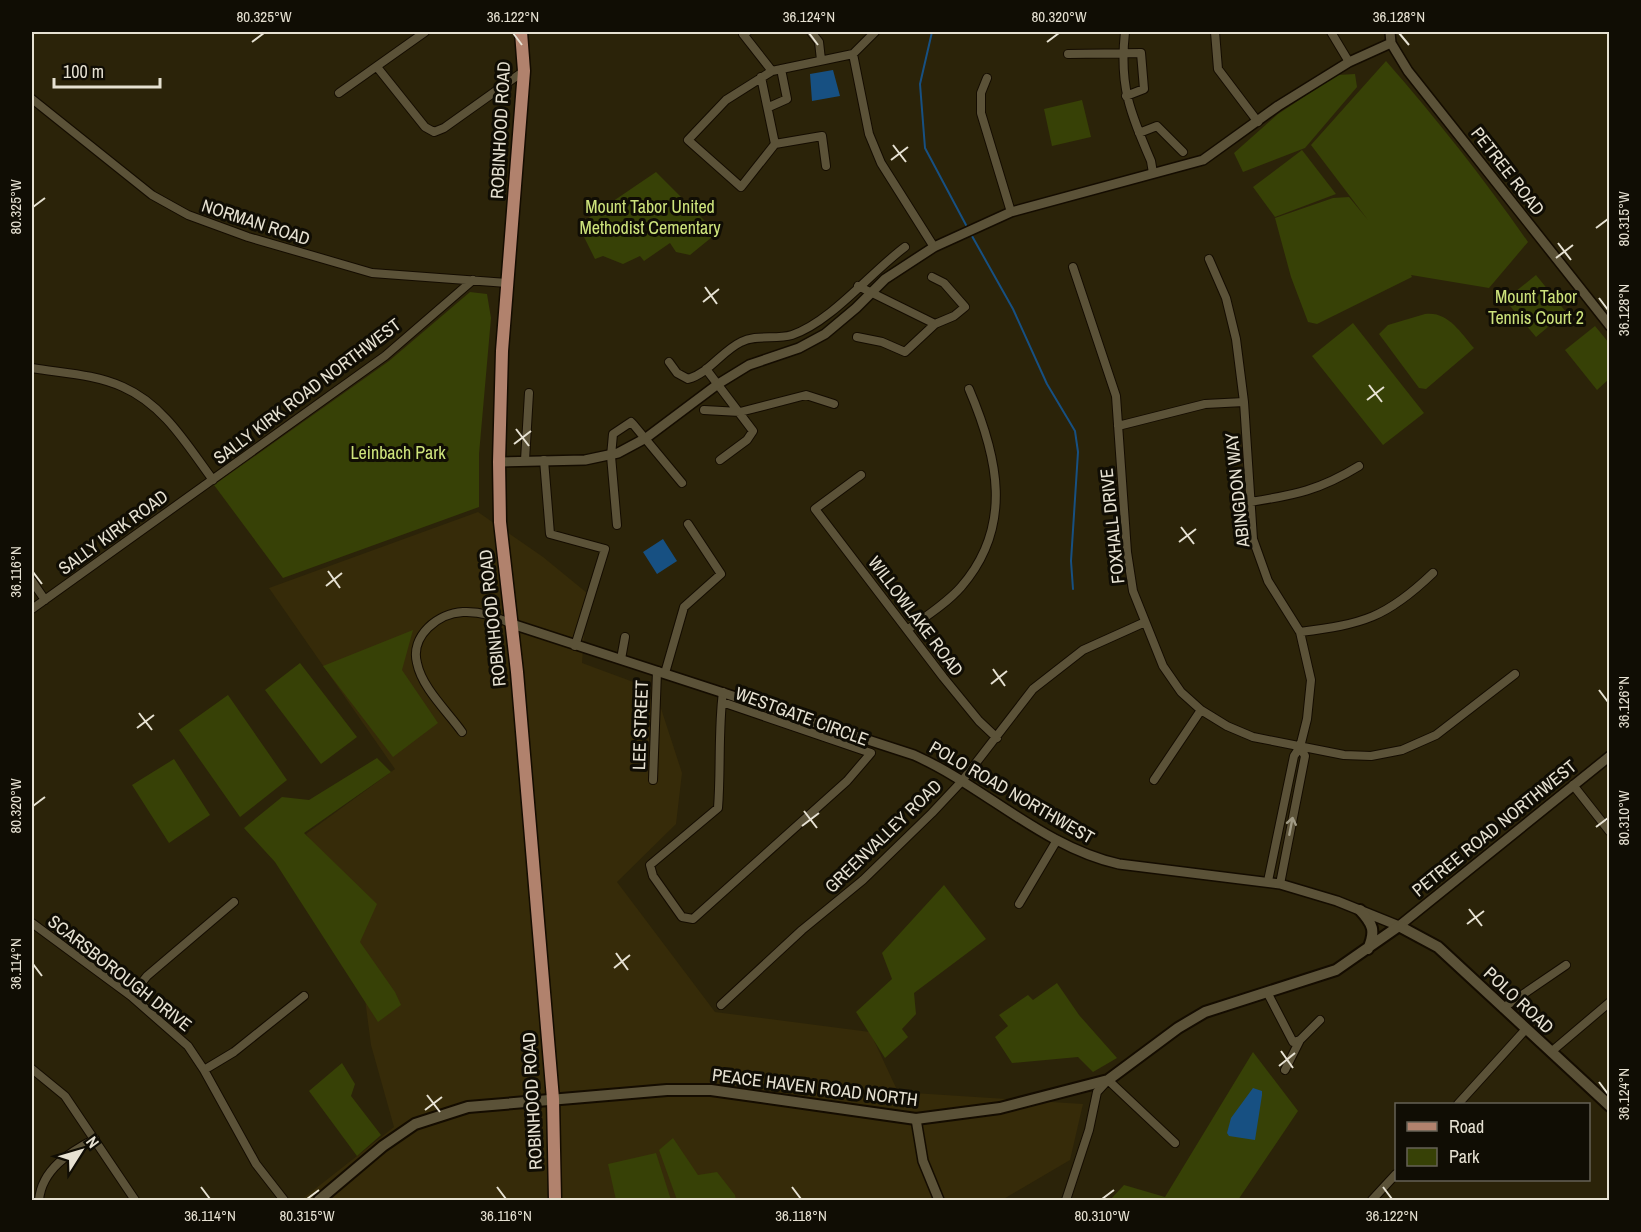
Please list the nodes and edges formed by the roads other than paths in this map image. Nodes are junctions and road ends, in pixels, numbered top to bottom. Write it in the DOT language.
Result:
graph roads {
  1 [pos="425,32"];
  2 [pos="521,32"];
  3 [pos="747,32"];
  4 [pos="811,32"];
  5 [pos="875,32"];
  6 [pos="1125,32"];
  7 [pos="1215,32"];
  8 [pos="1331,32"];
  9 [pos="1390,32"];
  10 [pos="1391,43"];
  11 [pos="1123,53"];
  12 [pos="853,54"];
  13 [pos="1068,54"];
  14 [pos="822,60"];
  15 [pos="1349,62"];
  16 [pos="377,67"];
  17 [pos="781,69"];
  18 [pos="772,71"];
  19 [pos="524,72"];
  20 [pos="762,77"];
  21 [pos="987,78"];
  22 [pos="339,93"];
  23 [pos="1125,96"];
  24 [pos="32,99"];
  25 [pos="769,107"];
  26 [pos="1258,122"];
  27 [pos="1139,133"];
  28 [pos="775,144"];
  29 [pos="1183,152"];
  30 [pos="826,166"];
  31 [pos="1153,173"];
  32 [pos="1011,212"];
  33 [pos="905,247"];
  34 [pos="934,247"];
  35 [pos="1209,259"];
  36 [pos="1073,267"];
  37 [pos="932,277"];
  38 [pos="472,280"];
  39 [pos="507,284"];
  40 [pos="858,286"];
  41 [pos="871,292"];
  42 [pos="935,324"];
  43 [pos="1610,326"];
  44 [pos="857,337"];
  45 [pos="669,362"];
  46 [pos="32,368"];
  47 [pos="706,369"];
  48 [pos="718,384"];
  49 [pos="969,389"];
  50 [pos="529,393"];
  51 [pos="1244,402"];
  52 [pos="834,404"];
  53 [pos="704,410"];
  54 [pos="740,412"];
  55 [pos="1118,426"];
  56 [pos="646,438"];
  57 [pos="611,456"];
  58 [pos="525,460"];
  59 [pos="544,460"];
  60 [pos="720,460"];
  61 [pos="498,462"];
  62 [pos="1359,466"];
  63 [pos="861,475"];
  64 [pos="213,480"];
  65 [pos="682,483"];
  66 [pos="1250,502"];
  67 [pos="687,524"];
  68 [pos="617,525"];
  69 [pos="1433,573"];
  70 [pos="32,581"];
  71 [pos="45,600"];
  72 [pos="32,609"];
  73 [pos="1143,623"];
  74 [pos="512,624"];
  75 [pos="907,630"];
  76 [pos="1300,632"];
  77 [pos="625,637"];
  78 [pos="575,646"];
  79 [pos="621,659"];
  80 [pos="661,672"];
  81 [pos="1515,674"];
  82 [pos="722,697"];
  83 [pos="1201,710"];
  84 [pos="462,732"];
  85 [pos="997,738"];
  86 [pos="875,740"];
  87 [pos="1300,747"];
  88 [pos="871,753"];
  89 [pos="1610,756"];
  90 [pos="653,780"];
  91 [pos="1154,780"];
  92 [pos="962,781"];
  93 [pos="1573,785"];
  94 [pos="1610,832"];
  95 [pos="1057,840"];
  96 [pos="1268,881"];
  97 [pos="1280,884"];
  98 [pos="234,902"];
  99 [pos="1019,904"];
  100 [pos="1360,910"];
  101 [pos="32,923"];
  102 [pos="1400,926"];
  103 [pos="1368,949"];
  104 [pos="1566,965"];
  105 [pos="1267,992"];
  106 [pos="131,996"];
  107 [pos="304,996"];
  108 [pos="1610,1002"];
  109 [pos="721,1005"];
  110 [pos="1503,1008"];
  111 [pos="1320,1020"];
  112 [pos="1526,1029"];
  113 [pos="1300,1040"];
  114 [pos="1551,1052"];
  115 [pos="32,1069"];
  116 [pos="204,1070"];
  117 [pos="1285,1070"];
  118 [pos="1108,1080"];
  119 [pos="553,1099"];
  120 [pos="1459,1103"];
  121 [pos="1610,1106"];
  122 [pos="916,1119"];
  123 [pos="95,1139"];
  124 [pos="1175,1143"];
  125 [pos="1395,1175"];
  126 [pos="39,1200"];
  127 [pos="135,1200"];
  128 [pos="284,1200"];
  129 [pos="319,1200"];
  130 [pos="555,1200"];
  131 [pos="939,1200"];
  132 [pos="1066,1200"];
  133 [pos="1372,1200"];
  1 -- 16 [label="street"];
  2 -- 19 [label="main road, ROBINHOOD ROAD"];
  3 -- 18 [label="street"];
  4 -- 14 [label="street"];
  5 -- 12 [label="street"];
  6 -- 11 [label="street"];
  7 -- 26 [label="street"];
  8 -- 15 [label="street"];
  9 -- 10 [label="street, PETREE ROAD"];
  10 -- 15 [label="street"];
  10 -- 43 [label="street, PETREE ROAD"];
  11 -- 13 [label="street"];
  11 -- 23 [label="street"];
  11 -- 23 [label="street"];
  12 -- 14 [label="street"];
  12 -- 34 [label="street"];
  14 -- 17 [label="street"];
  15 -- 26 [label="street"];
  16 -- 19 [label="street"];
  16 -- 22 [label="street"];
  17 -- 18 [label="street"];
  17 -- 25 [label="street"];
  18 -- 20 [label="street"];
  19 -- 39 [label="main road, ROBINHOOD ROAD"];
  20 -- 25 [label="street"];
  20 -- 28 [label="street"];
  21 -- 32 [label="street"];
  23 -- 27 [label="street"];
  24 -- 38 [label="street, NORMAN ROAD"];
  25 -- 28 [label="street"];
  26 -- 31 [label="street"];
  27 -- 29 [label="street"];
  27 -- 31 [label="street"];
  28 -- 30 [label="street"];
  31 -- 32 [label="street"];
  32 -- 34 [label="street"];
  33 -- 40 [label="street"];
  34 -- 41 [label="street"];
  35 -- 51 [label="street, ABINGDON WAY"];
  36 -- 55 [label="street, FOXHALL DRIVE"];
  37 -- 42 [label="street"];
  38 -- 39 [label="street, NORMAN ROAD"];
  38 -- 64 [label="street, SALLY KIRK ROAD NORTHWEST"];
  39 -- 61 [label="main road, ROBINHOOD ROAD"];
  40 -- 41 [label="street"];
  40 -- 47 [label="street"];
  41 -- 42 [label="street"];
  41 -- 48 [label="street"];
  42 -- 44 [label="street"];
  45 -- 47 [label="street"];
  46 -- 64 [label="street"];
  47 -- 48 [label="street"];
  48 -- 54 [label="street"];
  48 -- 56 [label="street"];
  49 -- 75 [label="street"];
  50 -- 58 [label="street"];
  51 -- 55 [label="street"];
  51 -- 66 [label="street, ABINGDON WAY"];
  52 -- 54 [label="street"];
  53 -- 54 [label="street"];
  54 -- 60 [label="street"];
  55 -- 73 [label="street, FOXHALL DRIVE"];
  56 -- 57 [label="street"];
  56 -- 57 [label="street"];
  56 -- 65 [label="street"];
  57 -- 59 [label="street"];
  57 -- 68 [label="street"];
  58 -- 59 [label="street"];
  58 -- 61 [label="street"];
  59 -- 78 [label="street"];
  61 -- 74 [label="main road, ROBINHOOD ROAD"];
  62 -- 66 [label="street"];
  63 -- 75 [label="street, WILLOWLAKE ROAD"];
  64 -- 71 [label="street, SALLY KIRK ROAD"];
  66 -- 76 [label="street, ABINGDON WAY"];
  67 -- 80 [label="street, LEE STREET"];
  69 -- 76 [label="street"];
  70 -- 71 [label="street"];
  71 -- 72 [label="street, SALLY KIRK ROAD"];
  73 -- 83 [label="street, FOXHALL DRIVE"];
  73 -- 85 [label="street, GREENVALLEY ROAD"];
  74 -- 78 [label="street, POLO ROAD NORTHWEST"];
  74 -- 84 [label="street"];
  74 -- 119 [label="main road, ROBINHOOD ROAD"];
  75 -- 85 [label="street, WILLOWLAKE ROAD"];
  76 -- 87 [label="street, ABINGDON WAY"];
  77 -- 79 [label="street"];
  78 -- 79 [label="street, POLO ROAD NORTHWEST"];
  79 -- 80 [label="street, POLO ROAD NORTHWEST"];
  80 -- 82 [label="street, POLO ROAD NORTHWEST"];
  80 -- 90 [label="street, LEE STREET"];
  81 -- 87 [label="street, FOXHALL DRIVE"];
  82 -- 86 [label="street, POLO ROAD NORTHWEST"];
  82 -- 88 [label="street, WESTGATE CIRCLE"];
  82 -- 88 [label="street, WESTGATE CIRCLE"];
  83 -- 87 [label="street, FOXHALL DRIVE"];
  83 -- 91 [label="street"];
  85 -- 92 [label="street, GREENVALLEY ROAD"];
  86 -- 88 [label="street"];
  86 -- 92 [label="street, POLO ROAD NORTHWEST"];
  87 -- 96 [label="street, ABINGDON WAY"];
  97 -- 87 [label="street, ABINGDON WAY, one-way"];
  89 -- 93 [label="street, PETREE ROAD NORTHWEST"];
  92 -- 95 [label="street, POLO ROAD NORTHWEST"];
  92 -- 109 [label="street, GREENVALLEY ROAD"];
  93 -- 94 [label="street"];
  93 -- 102 [label="street, PETREE ROAD NORTHWEST"];
  95 -- 96 [label="street, POLO ROAD NORTHWEST"];
  95 -- 99 [label="street"];
  96 -- 97 [label="street, POLO ROAD NORTHWEST"];
  97 -- 100 [label="street, POLO ROAD NORTHWEST"];
  98 -- 106 [label="street"];
  100 -- 102 [label="street, POLO ROAD NORTHWEST"];
  100 -- 103 [label="main road"];
  101 -- 106 [label="street, SCARSBOROUGH DRIVE"];
  102 -- 103 [label="main road, PEACE HAVEN ROAD NORTH"];
  102 -- 110 [label="main road, POLO ROAD"];
  103 -- 105 [label="main road, PEACE HAVEN ROAD NORTH"];
  104 -- 110 [label="street"];
  105 -- 113 [label="street"];
  105 -- 118 [label="main road, PEACE HAVEN ROAD NORTH"];
  106 -- 116 [label="street, SCARSBOROUGH DRIVE"];
  107 -- 116 [label="street"];
  108 -- 114 [label="street"];
  110 -- 112 [label="main road, POLO ROAD"];
  111 -- 113 [label="street"];
  112 -- 114 [label="main road, POLO ROAD"];
  112 -- 120 [label="street"];
  113 -- 117 [label="street"];
  114 -- 121 [label="main road, POLO ROAD"];
  115 -- 123 [label="street"];
  116 -- 128 [label="street, SCARSBOROUGH DRIVE"];
  118 -- 122 [label="main road, PEACE HAVEN ROAD NORTH"];
  118 -- 124 [label="street"];
  118 -- 132 [label="street"];
  119 -- 122 [label="main road, PEACE HAVEN ROAD NORTH"];
  119 -- 129 [label="main road, PEACE HAVEN ROAD NORTH"];
  119 -- 130 [label="main road, ROBINHOOD ROAD"];
  122 -- 131 [label="street"];
  123 -- 126 [label="street"];
  123 -- 127 [label="street"];
  125 -- 133 [label="street"];
}
